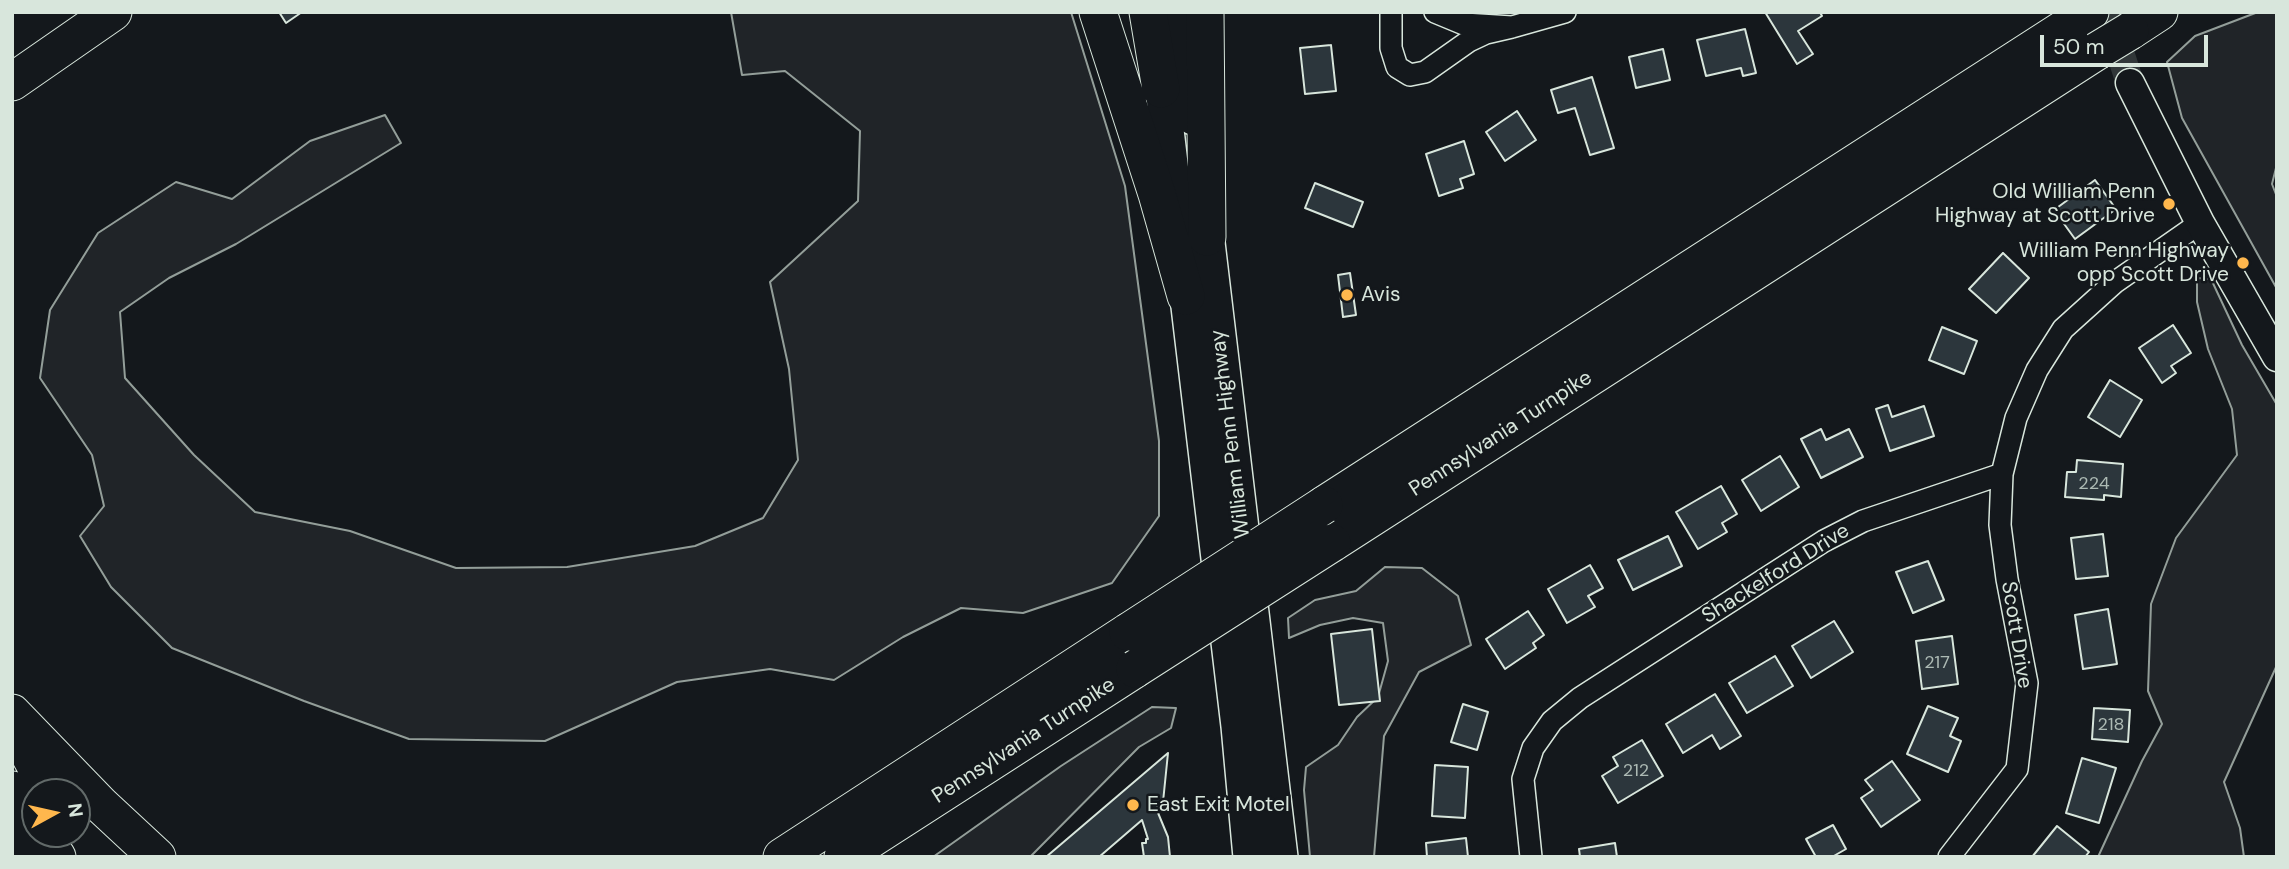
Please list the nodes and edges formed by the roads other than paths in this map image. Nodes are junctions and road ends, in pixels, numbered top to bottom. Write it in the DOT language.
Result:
graph roads {
  1 [pos="113,12"];
  2 [pos="1098,12"];
  3 [pos="1151,12"];
  4 [pos="1180,12"];
  5 [pos="1205,12"];
  6 [pos="1391,12"];
  7 [pos="1435,12"];
  8 [pos="1566,12"];
  9 [pos="2090,12"];
  10 [pos="2145,22"];
  11 [pos="1512,27"];
  12 [pos="12,82"];
  13 [pos="2130,83"];
  14 [pos="1161,89"];
  15 [pos="2200,223"];
  16 [pos="1207,237"];
  17 [pos="1186,296"];
  18 [pos="2277,357"];
  19 [pos="2002,474"];
  20 [pos="12,713"];
  21 [pos="12,722"];
  22 [pos="42,778"];
  23 [pos="12,824"];
  24 [pos="23,857"];
  25 [pos="157,857"];
  26 [pos="782,857"];
  27 [pos="843,857"];
  28 [pos="1250,857"];
  29 [pos="1281,857"];
  30 [pos="1531,857"];
  31 [pos="1949,857"];
  1 -- 12 [label="highway"];
  2 -- 17 [label="highway"];
  3 -- 14 [label="highway"];
  4 -- 16 [label="highway, William Penn Highway"];
  5 -- 16 [label="highway"];
  6 -- 11 [label="street"];
  7 -- 11 [label="street"];
  8 -- 11 [label="street"];
  9 -- 26 [label="highway, Pennsylvania Turnpike, bridge"];
  10 -- 27 [label="highway, Pennsylvania Turnpike, bridge"];
  13 -- 15 [label="main road"];
  14 -- 17 [label="highway, William Penn Highway"];
  15 -- 18 [label="main road"];
  15 -- 19 [label="street"];
  16 -- 29 [label="highway, William Penn Highway"];
  17 -- 28 [label="highway, William Penn Highway"];
  19 -- 30 [label="street, Shackelford Drive"];
  19 -- 31 [label="street, Scott Drive"];
  20 -- 25 [label="highway"];
  21 -- 22 [label="highway"];
  23 -- 24 [label="highway"];
}
